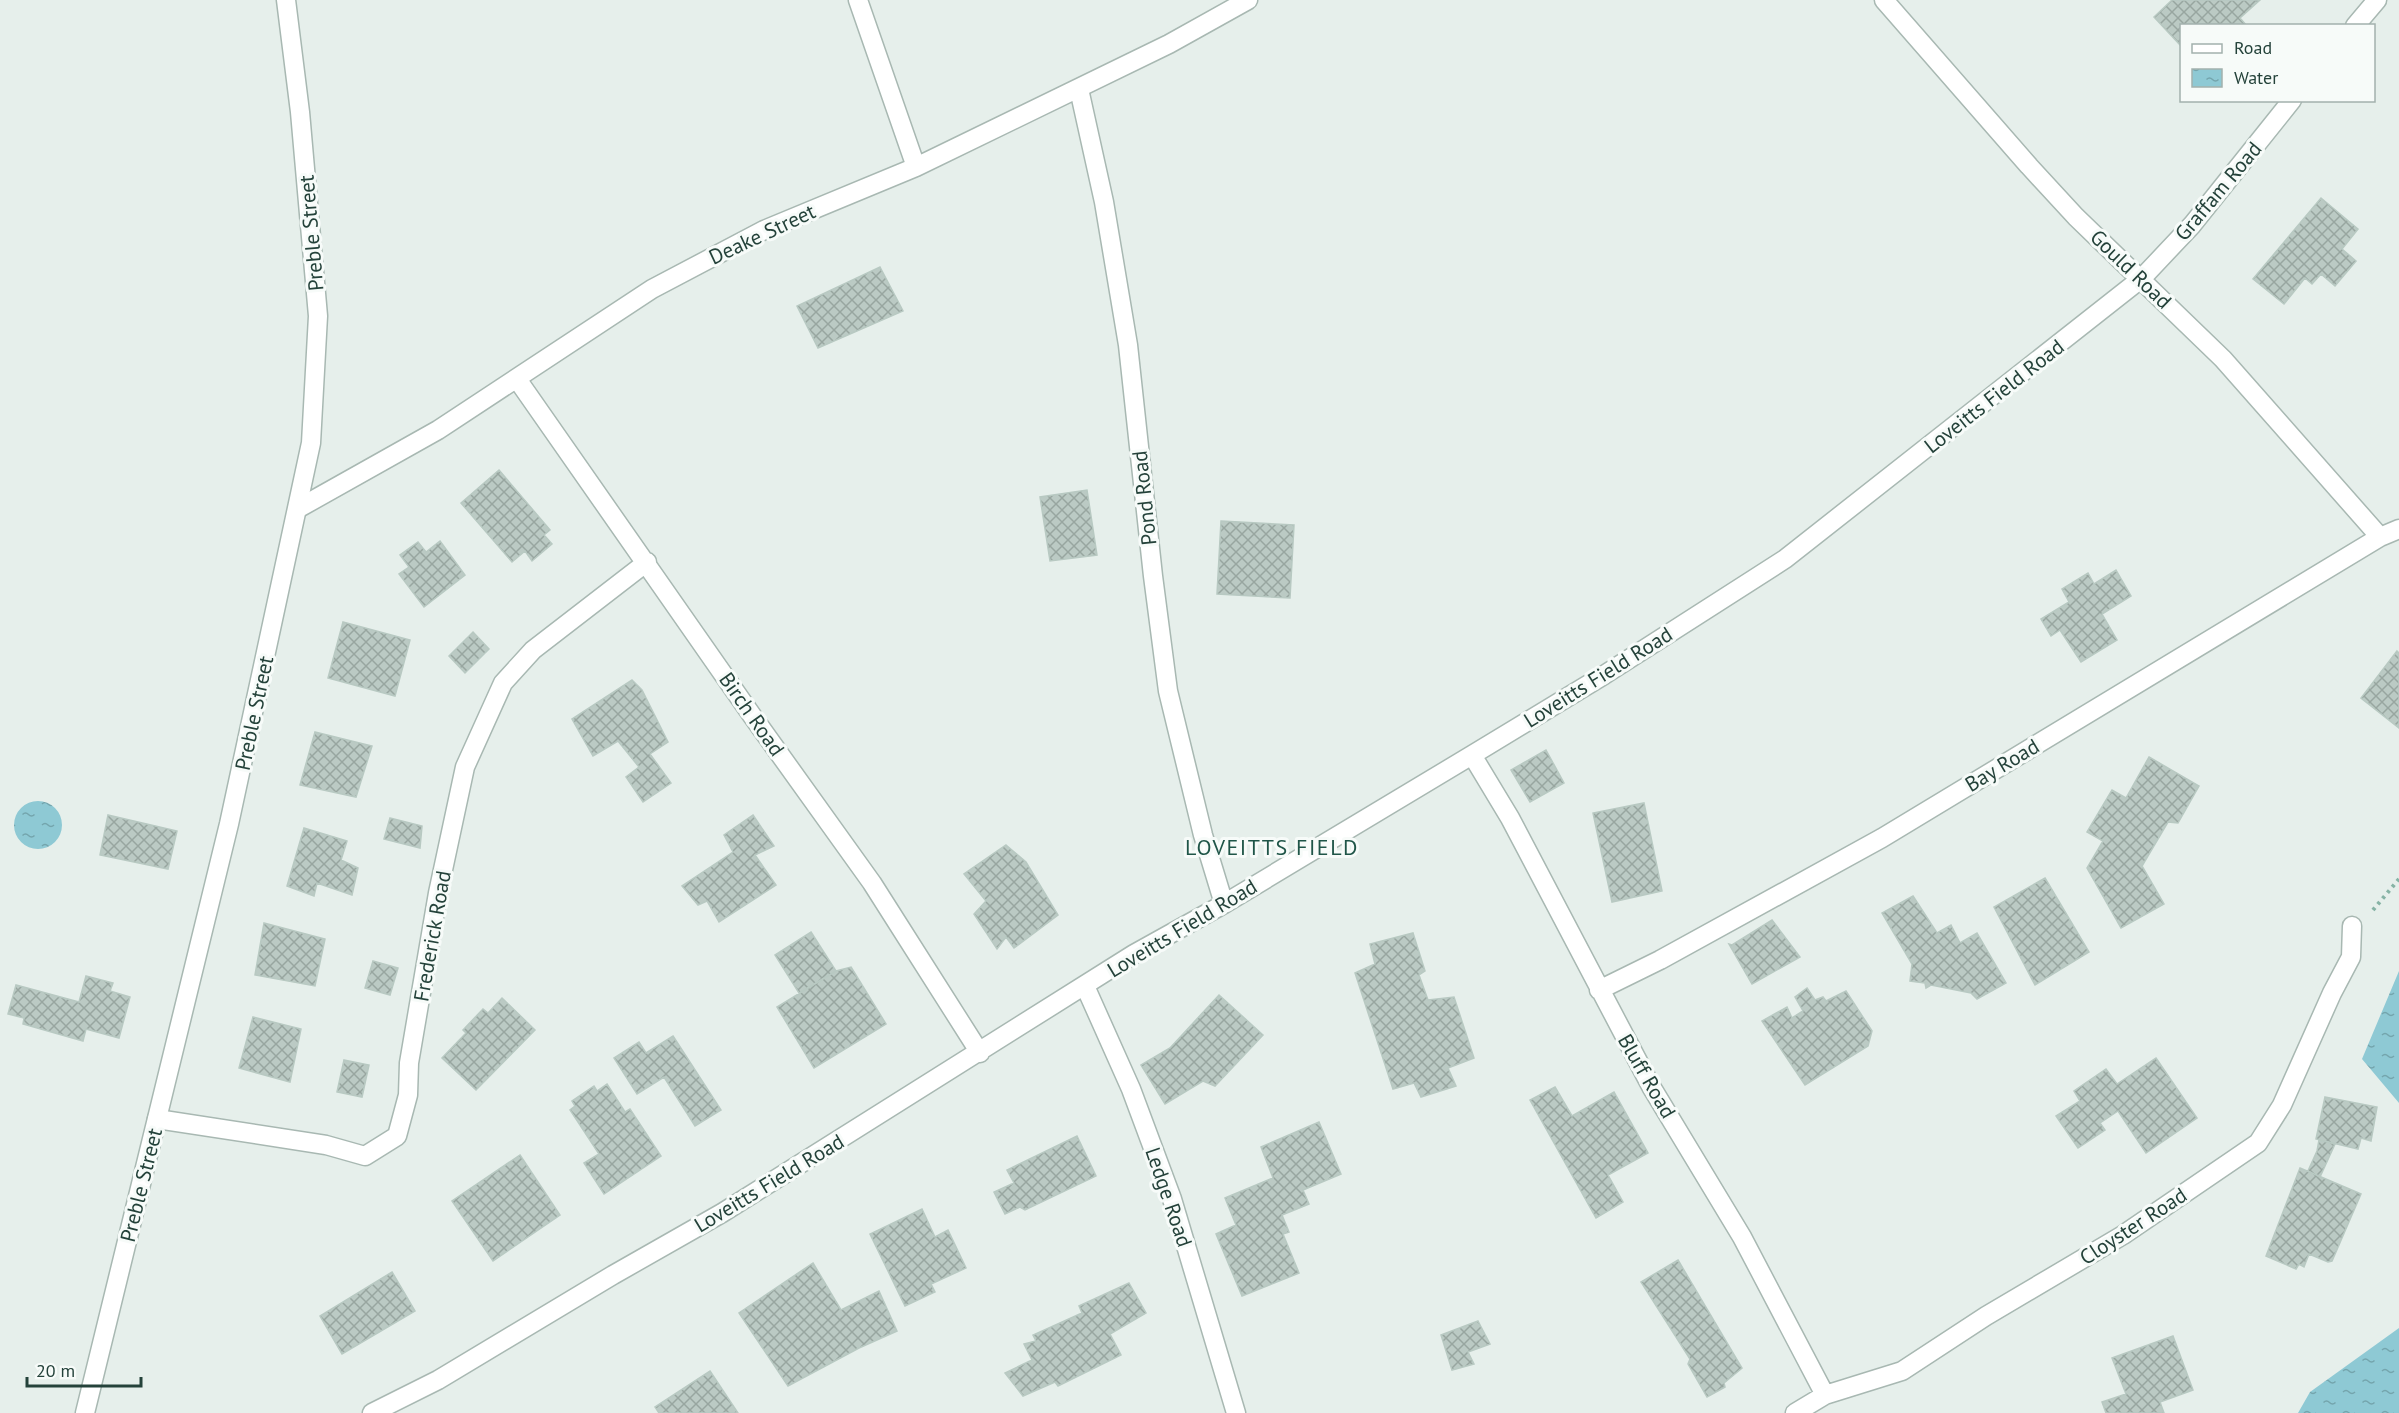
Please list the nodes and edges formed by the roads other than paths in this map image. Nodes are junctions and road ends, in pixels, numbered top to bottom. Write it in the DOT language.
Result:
graph roads {
  1 [pos="286,0"];
  2 [pos="858,0"];
  3 [pos="1248,0"];
  4 [pos="1884,0"];
  5 [pos="2377,0"];
  6 [pos="2357,24"];
  7 [pos="1079,89"];
  8 [pos="2290,102"];
  9 [pos="916,167"];
  10 [pos="2142,278"];
  11 [pos="518,379"];
  12 [pos="298,508"];
  13 [pos="2399,528"];
  14 [pos="2380,537"];
  15 [pos="647,562"];
  16 [pos="1472,755"];
  17 [pos="1224,904"];
  18 [pos="2352,926"];
  19 [pos="1085,986"];
  20 [pos="1599,990"];
  21 [pos="980,1053"];
  22 [pos="157,1119"];
  23 [pos="1825,1395"];
  24 [pos="85,1413"];
  25 [pos="372,1413"];
  26 [pos="1236,1413"];
  27 [pos="1795,1413"];
  1 -- 12 [label="street, Preble Street"];
  2 -- 9 [label="street"];
  3 -- 7 [label="street, Deake Street"];
  4 -- 10 [label="street, Gould Road"];
  5 -- 6 [label="street"];
  7 -- 9 [label="street, Deake Street"];
  7 -- 17 [label="street, Pond Road"];
  8 -- 10 [label="street, Graffam Road"];
  9 -- 11 [label="street, Deake Street"];
  10 -- 14 [label="street, Gould Road"];
  10 -- 16 [label="street, Loveitts Field Road"];
  11 -- 12 [label="street, Deake Street"];
  11 -- 15 [label="street, Birch Road"];
  12 -- 22 [label="street, Preble Street"];
  13 -- 14 [label="street, Bay Road"];
  14 -- 20 [label="street, Bay Road"];
  15 -- 21 [label="street, Birch Road"];
  15 -- 22 [label="street, Frederick Road"];
  16 -- 17 [label="street, Loveitts Field Road"];
  16 -- 20 [label="street, Bluff Road"];
  17 -- 19 [label="street, Loveitts Field Road"];
  18 -- 23 [label="street, Cloyster Road"];
  19 -- 21 [label="street, Loveitts Field Road"];
  19 -- 26 [label="street, Ledge Road"];
  20 -- 23 [label="street, Bluff Road"];
  21 -- 25 [label="street, Loveitts Field Road"];
  22 -- 24 [label="street, Preble Street"];
  23 -- 27 [label="street, Cloyster Road"];
}
